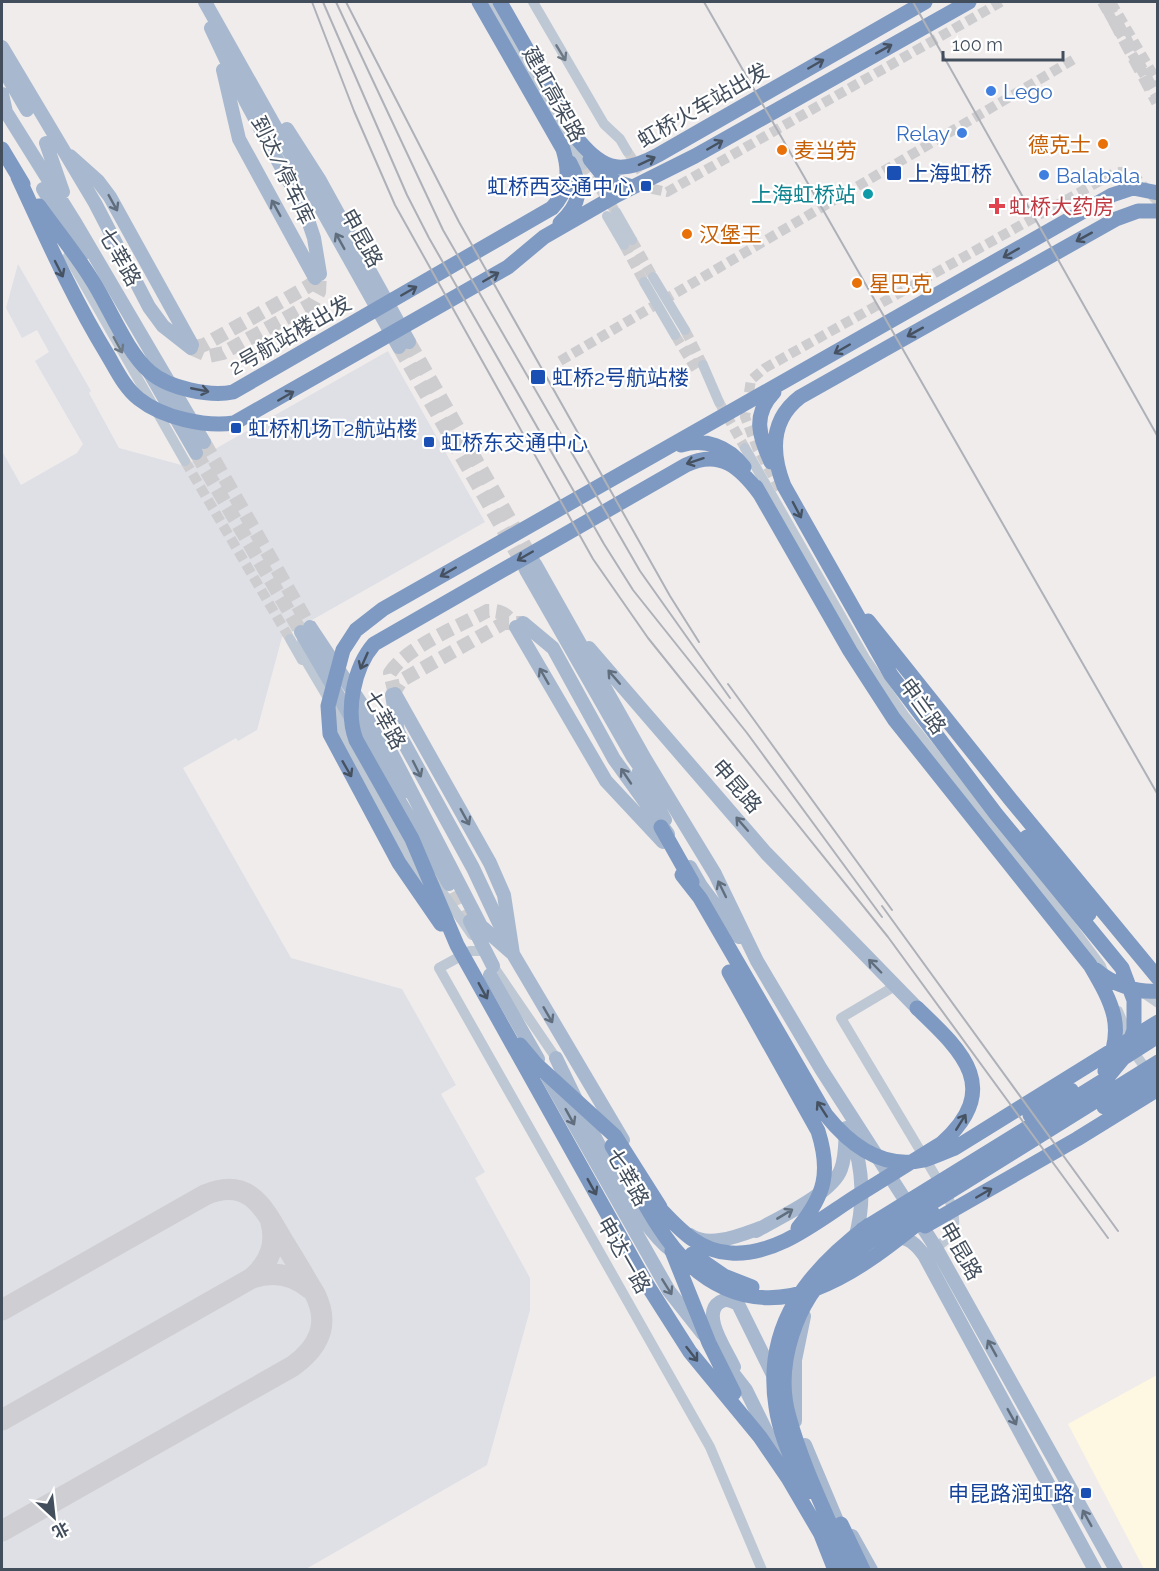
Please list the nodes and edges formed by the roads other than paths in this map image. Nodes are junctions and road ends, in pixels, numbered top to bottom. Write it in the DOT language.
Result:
graph roads {
  1 [pos="198,2"];
  2 [pos="205,2"];
  3 [pos="214,2"];
  4 [pos="478,2"];
  5 [pos="488,2"];
  6 [pos="500,2"];
  7 [pos="533,2"];
  8 [pos="925,2"];
  9 [pos="969,2"];
  10 [pos="217,42"];
  11 [pos="2,47"];
  12 [pos="2,67"];
  13 [pos="2,82"];
  14 [pos="2,94"];
  15 [pos="6,112"];
  16 [pos="28,113"];
  17 [pos="2,138"];
  18 [pos="49,139"];
  19 [pos="579,141"];
  20 [pos="2,149"];
  21 [pos="563,149"];
  22 [pos="289,151"];
  23 [pos="627,151"];
  24 [pos="583,165"];
  25 [pos="18,177"];
  26 [pos="318,180"];
  27 [pos="632,187"];
  28 [pos="1158,193"];
  29 [pos="552,208"];
  30 [pos="1158,211"];
  31 [pos="611,214"];
  32 [pos="76,224"];
  33 [pos="544,237"];
  34 [pos="628,243"];
  35 [pos="649,280"];
  36 [pos="680,333"];
  37 [pos="700,368"];
  38 [pos="785,382"];
  39 [pos="719,402"];
  40 [pos="669,448"];
  41 [pos="745,448"];
  42 [pos="195,452"];
  43 [pos="784,486"];
  44 [pos="760,494"];
  45 [pos="832,574"];
  46 [pos="543,578"];
  47 [pos="300,633"];
  48 [pos="893,668"];
  49 [pos="323,696"];
  50 [pos="356,753"];
  51 [pos="633,757"];
  52 [pos="680,814"];
  53 [pos="661,826"];
  54 [pos="423,834"];
  55 [pos="675,841"];
  56 [pos="420,867"];
  57 [pos="682,875"];
  58 [pos="1072,889"];
  59 [pos="700,898"];
  60 [pos="1111,922"];
  61 [pos="457,951"];
  62 [pos="483,951"];
  63 [pos="513,954"];
  64 [pos="757,961"];
  65 [pos="1096,966"];
  66 [pos="1122,968"];
  67 [pos="492,970"];
  68 [pos="1155,973"];
  69 [pos="895,986"];
  70 [pos="1157,999"];
  71 [pos="917,1008"];
  72 [pos="1158,1022"];
  73 [pos="502,1025"];
  74 [pos="1127,1034"];
  75 [pos="1158,1036"];
  76 [pos="561,1039"];
  77 [pos="556,1058"];
  78 [pos="1158,1062"];
  79 [pos="821,1069"];
  80 [pos="1158,1072"];
  81 [pos="1158,1080"];
  82 [pos="1158,1089"];
  83 [pos="582,1091"];
  84 [pos="846,1120"];
  85 [pos="1063,1121"];
  86 [pos="612,1146"];
  87 [pos="662,1211"];
  88 [pos="763,1227"];
  89 [pos="862,1230"];
  90 [pos="793,1235"];
  91 [pos="666,1237"];
  92 [pos="896,1242"];
  93 [pos="936,1248"];
  94 [pos="924,1255"];
  95 [pos="837,1264"];
  96 [pos="793,1294"];
  97 [pos="746,1390"];
  98 [pos="795,1421"];
  99 [pos="760,1437"];
  100 [pos="826,1493"];
  101 [pos="822,1536"];
  102 [pos="861,1568"];
  103 [pos="762,1569"];
  104 [pos="828,1569"];
  105 [pos="836,1569"];
  106 [pos="1095,1569"];
  107 [pos="1116,1569"];
  1 -- 10 [label="main road, 到达/停车库"];
  2 -- 22 [label="main road, 申昆路"];
  3 -- 26 [label="main road, 申昆路"];
  4 -- 21 [label="highway, 建虹高架路"];
  5 -- 24 [label="street"];
  6 -- 19 [label="highway, 虹桥火车站出发"];
  7 -- 23 [label="street, one-way"];
  19 -- 8 [label="highway, 虹桥火车站出发, one-way"];
  27 -- 9 [label="highway, one-way"];
  10 -- 10 [label="main road, 到达/停车库, one-way"];
  11 -- 18 [label="main road"];
  12 -- 16 [label="main road"];
  13 -- 16 [label="main road"];
  14 -- 15 [label="main road, 七莘路"];
  15 -- 32 [label="main road, 七莘路"];
  15 -- 42 [label="main road"];
  16 -- 18 [label="main road"];
  17 -- 42 [label="street, one-way"];
  18 -- 18 [label="main road, one-way"];
  18 -- 32 [label="main road"];
  19 -- 27 [label="highway"];
  20 -- 25 [label="highway, 2号航站楼出发"];
  21 -- 29 [label="highway, 建虹高架路"];
  21 -- 33 [label="highway"];
  22 -- 26 [label="main road, 申昆路"];
  26 -- 22 [label="main road, 申昆路, one-way"];
  25 -- 29 [label="highway, 2号航站楼出发, one-way"];
  25 -- 33 [label="highway, one-way"];
  27 -- 33 [label="highway"];
  28 -- 38 [label="highway, one-way"];
  30 -- 43 [label="highway, one-way"];
  31 -- 34 [label="street"];
  32 -- 42 [label="main road, 七莘路"];
  35 -- 36 [label="street"];
  37 -- 39 [label="street"];
  38 -- 40 [label="highway"];
  38 -- 43 [label="highway"];
  40 -- 44 [label="highway"];
  40 -- 61 [label="highway, one-way"];
  41 -- 65 [label="street, 申兰路"];
  43 -- 45 [label="highway, one-way"];
  44 -- 61 [label="highway, one-way"];
  44 -- 65 [label="highway"];
  45 -- 60 [label="highway"];
  45 -- 66 [label="highway"];
  46 -- 51 [label="main road, 申昆路"];
  46 -- 52 [label="main road, 申昆路"];
  69 -- 46 [label="main road, 申昆路, one-way"];
  47 -- 49 [label="street"];
  47 -- 54 [label="main road, 七莘路"];
  47 -- 56 [label="street"];
  47 -- 63 [label="main road"];
  47 -- 67 [label="main road, 七莘路"];
  48 -- 58 [label="highway"];
  50 -- 56 [label="street"];
  51 -- 52 [label="main road, 申昆路"];
  51 -- 55 [label="main road"];
  64 -- 52 [label="main road, 申昆路, one-way"];
  53 -- 55 [label="main road, 申昆路"];
  53 -- 57 [label="main road, 申昆路"];
  53 -- 59 [label="highway"];
  55 -- 64 [label="main road, 申昆路"];
  56 -- 61 [label="street"];
  56 -- 62 [label="street"];
  57 -- 59 [label="highway"];
  57 -- 90 [label="highway"];
  58 -- 60 [label="highway"];
  58 -- 66 [label="highway"];
  72 -- 59 [label="highway, one-way"];
  60 -- 68 [label="highway"];
  61 -- 62 [label="street"];
  61 -- 73 [label="highway, one-way"];
  61 -- 103 [label="street, 申达一路"];
  62 -- 67 [label="street"];
  63 -- 63 [label="main road"];
  63 -- 76 [label="main road, one-way"];
  64 -- 79 [label="main road, 申昆路"];
  65 -- 70 [label="highway"];
  65 -- 74 [label="street, 申兰路"];
  65 -- 85 [label="highway"];
  66 -- 89 [label="highway"];
  67 -- 77 [label="street"];
  67 -- 97 [label="main road, 七莘路, one-way"];
  69 -- 71 [label="main road, 申昆路"];
  69 -- 93 [label="street"];
  70 -- 74 [label="street"];
  90 -- 71 [label="highway, one-way"];
  73 -- 87 [label="highway"];
  73 -- 99 [label="highway, one-way"];
  74 -- 81 [label="street, 申兰路"];
  75 -- 89 [label="highway"];
  76 -- 83 [label="main road"];
  76 -- 88 [label="main road"];
  77 -- 83 [label="main road"];
  77 -- 88 [label="main road"];
  78 -- 85 [label="highway"];
  79 -- 84 [label="main road"];
  79 -- 93 [label="main road, 申昆路"];
  80 -- 92 [label="highway"];
  92 -- 82 [label="highway, one-way"];
  83 -- 86 [label="main road"];
  88 -- 84 [label="main road, one-way"];
  84 -- 95 [label="main road"];
  85 -- 102 [label="highway"];
  86 -- 91 [label="highway"];
  87 -- 90 [label="highway"];
  87 -- 96 [label="highway"];
  89 -- 101 [label="highway"];
  91 -- 96 [label="highway"];
  91 -- 99 [label="highway"];
  92 -- 96 [label="highway"];
  93 -- 94 [label="street"];
  107 -- 93 [label="main road, 申昆路, one-way"];
  94 -- 95 [label="main road"];
  94 -- 106 [label="main road, 申昆路, one-way"];
  95 -- 98 [label="main road"];
  97 -- 98 [label="main road, 七莘路"];
  97 -- 104 [label="main road, 七莘路"];
  98 -- 100 [label="main road, 七莘路"];
  99 -- 101 [label="highway"];
  100 -- 102 [label="highway"];
  101 -- 105 [label="highway"];
}
